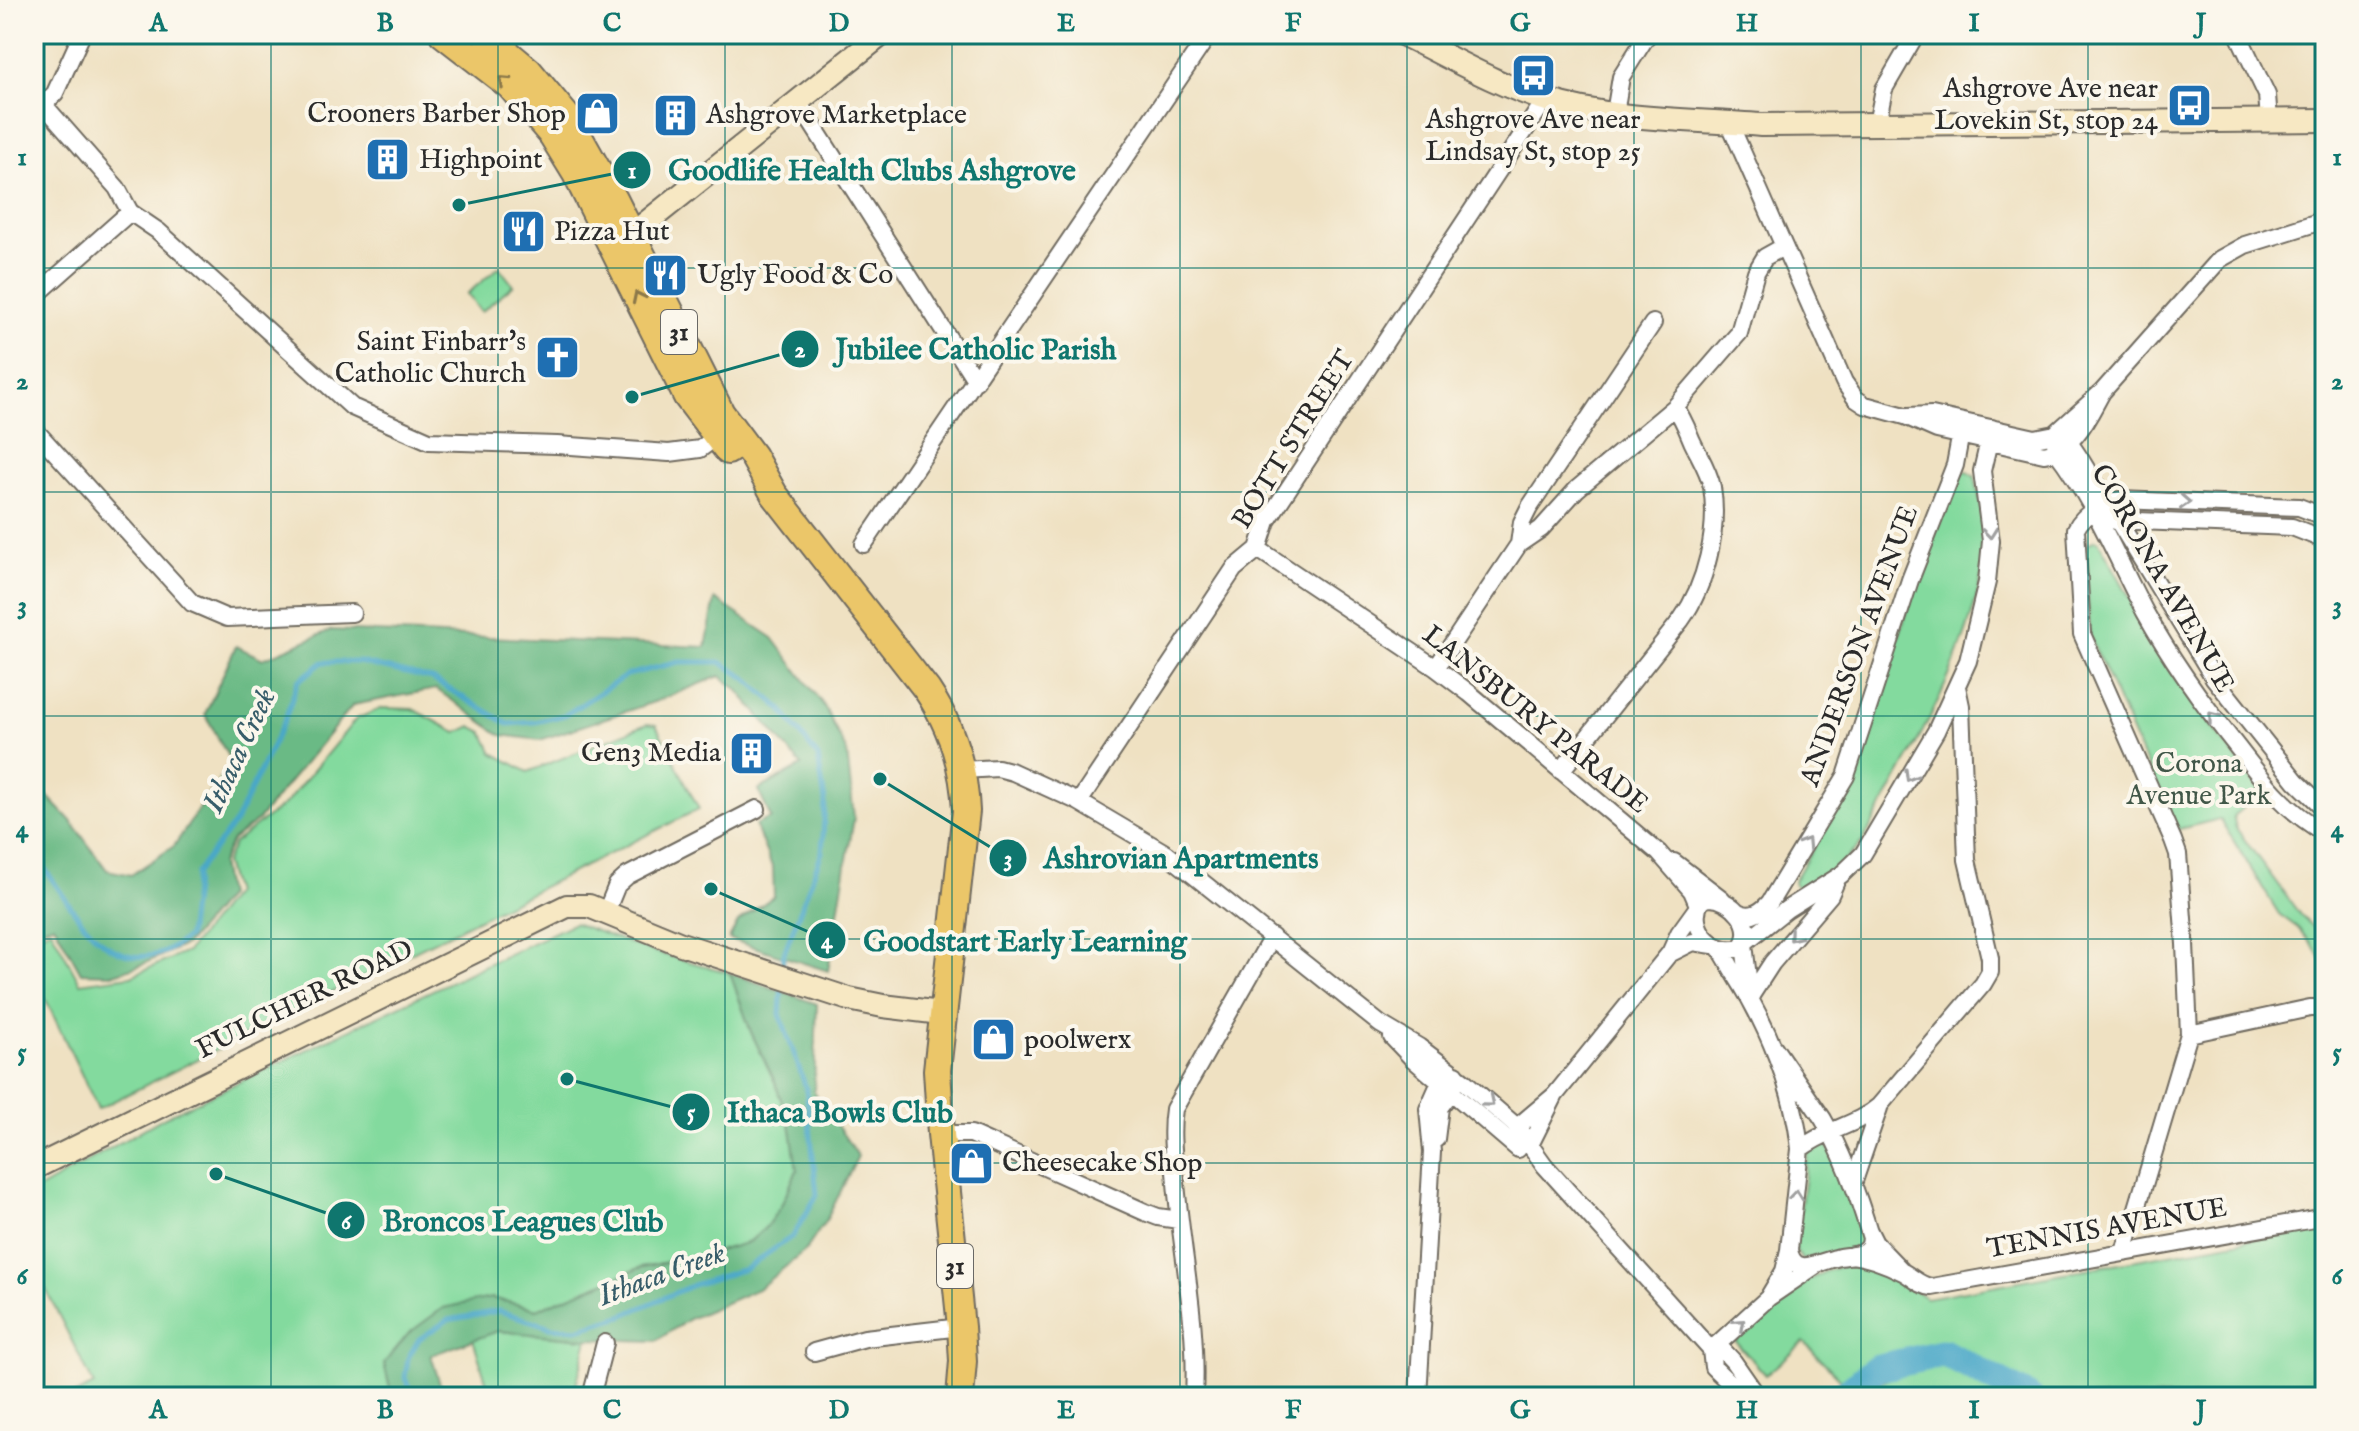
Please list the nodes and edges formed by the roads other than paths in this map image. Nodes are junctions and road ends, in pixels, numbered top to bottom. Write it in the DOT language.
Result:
graph roads {
  1 [pos="82,34"];
  2 [pos="443,34"];
  3 [pos="485,34"];
  4 [pos="882,34"];
  5 [pos="1209,34"];
  6 [pos="1402,34"];
  7 [pos="1648,34"];
  8 [pos="1916,34"];
  9 [pos="2238,34"];
  10 [pos="1545,100"];
  11 [pos="798,102"];
  12 [pos="39,110"];
  13 [pos="1615,113"];
  14 [pos="2269,120"];
  15 [pos="2325,120"];
  16 [pos="1729,122"];
  17 [pos="1877,124"];
  18 [pos="130,212"];
  19 [pos="2325,220"];
  20 [pos="623,242"];
  21 [pos="1783,247"];
  22 [pos="34,297"];
  23 [pos="1653,323"];
  24 [pos="976,381"];
  25 [pos="1675,407"];
  26 [pos="34,429"];
  27 [pos="1962,429"];
  28 [pos="723,432"];
  29 [pos="1990,435"];
  30 [pos="2060,442"];
  31 [pos="1953,471"];
  32 [pos="1983,482"];
  33 [pos="2100,507"];
  34 [pos="2325,517"];
  35 [pos="2118,520"];
  36 [pos="2325,540"];
  37 [pos="864,544"];
  38 [pos="1519,544"];
  39 [pos="1258,549"];
  40 [pos="352,613"];
  41 [pos="1436,668"];
  42 [pos="1957,687"];
  43 [pos="1936,731"];
  44 [pos="1962,758"];
  45 [pos="962,770"];
  46 [pos="1561,771"];
  47 [pos="1079,802"];
  48 [pos="757,809"];
  49 [pos="2325,809"];
  50 [pos="2325,833"];
  51 [pos="1659,853"];
  52 [pos="1838,877"];
  53 [pos="1785,878"];
  54 [pos="1803,900"];
  55 [pos="1697,906"];
  56 [pos="1733,908"];
  57 [pos="606,912"];
  58 [pos="1272,937"];
  59 [pos="1744,943"];
  60 [pos="1716,946"];
  61 [pos="1669,954"];
  62 [pos="1750,997"];
  63 [pos="2325,1008"];
  64 [pos="941,1013"];
  65 [pos="2189,1034"];
  66 [pos="1773,1046"];
  67 [pos="1449,1082"];
  68 [pos="1555,1095"];
  69 [pos="1879,1106"];
  70 [pos="1517,1127"];
  71 [pos="1830,1130"];
  72 [pos="941,1134"];
  73 [pos="1522,1144"];
  74 [pos="1800,1149"];
  75 [pos="34,1168"];
  76 [pos="1852,1186"];
  77 [pos="2325,1217"];
  78 [pos="1179,1220"];
  79 [pos="1869,1231"];
  80 [pos="1789,1250"];
  81 [pos="2124,1252"];
  82 [pos="1852,1255"];
  83 [pos="1819,1263"];
  84 [pos="1902,1272"];
  85 [pos="1768,1298"];
  86 [pos="961,1327"];
  87 [pos="605,1343"];
  88 [pos="1714,1347"];
  89 [pos="814,1352"];
  90 [pos="591,1397"];
  91 [pos="960,1397"];
  92 [pos="1194,1397"];
  93 [pos="1418,1397"];
  94 [pos="1744,1397"];
  95 [pos="1758,1397"];
  1 -- 12 [label="street"];
  20 -- 2 [label="main road, 31, one-way"];
  3 -- 20 [label="main road, 31"];
  4 -- 11 [label="main road"];
  5 -- 24 [label="street"];
  6 -- 10 [label="main road"];
  7 -- 13 [label="street"];
  8 -- 17 [label="street"];
  9 -- 14 [label="street"];
  10 -- 13 [label="main road"];
  10 -- 39 [label="street, BOTT STREET"];
  11 -- 20 [label="main road"];
  11 -- 24 [label="street"];
  12 -- 18 [label="street"];
  13 -- 16 [label="main road"];
  14 -- 15 [label="main road"];
  14 -- 17 [label="main road"];
  16 -- 17 [label="main road"];
  16 -- 21 [label="street"];
  18 -- 22 [label="street"];
  18 -- 28 [label="street"];
  19 -- 30 [label="street"];
  20 -- 28 [label="main road, 31"];
  21 -- 25 [label="street"];
  21 -- 27 [label="street"];
  23 -- 38 [label="street"];
  24 -- 37 [label="street"];
  25 -- 38 [label="street"];
  25 -- 46 [label="street"];
  26 -- 40 [label="street"];
  27 -- 29 [label="street"];
  27 -- 31 [label="street, ANDERSON AVENUE"];
  28 -- 45 [label="main road, 31"];
  29 -- 30 [label="street"];
  29 -- 32 [label="street"];
  30 -- 33 [label="street, CORONA AVENUE"];
  31 -- 32 [label="street"];
  53 -- 31 [label="street, ANDERSON AVENUE, one-way"];
  32 -- 42 [label="street, one-way"];
  33 -- 34 [label="street, CORONA AVENUE, one-way"];
  33 -- 35 [label="street"];
  50 -- 33 [label="street, CORONA AVENUE, one-way"];
  33 -- 65 [label="street"];
  35 -- 36 [label="street, CORONA AVENUE"];
  35 -- 49 [label="street, CORONA AVENUE"];
  38 -- 41 [label="street"];
  39 -- 41 [label="street, LANSBURY PARADE"];
  39 -- 47 [label="street, BOTT STREET"];
  41 -- 46 [label="street, LANSBURY PARADE"];
  42 -- 43 [label="street"];
  42 -- 44 [label="street"];
  43 -- 44 [label="street"];
  43 -- 52 [label="street, one-way"];
  44 -- 69 [label="street"];
  45 -- 47 [label="street"];
  45 -- 64 [label="main road, 31"];
  46 -- 51 [label="street, LANSBURY PARADE"];
  47 -- 58 [label="street"];
  48 -- 57 [label="street"];
  51 -- 55 [label="street, LANSBURY PARADE"];
  51 -- 56 [label="street, LANSBURY PARADE"];
  52 -- 54 [label="street"];
  52 -- 62 [label="street, one-way"];
  53 -- 54 [label="street"];
  53 -- 56 [label="street, ANDERSON AVENUE"];
  54 -- 59 [label="street"];
  55 -- 56 [label="street"];
  55 -- 60 [label="street"];
  55 -- 61 [label="street"];
  56 -- 59 [label="street"];
  57 -- 64 [label="main road, FULCHER ROAD"];
  57 -- 75 [label="main road, FULCHER ROAD"];
  58 -- 67 [label="street"];
  58 -- 78 [label="street"];
  59 -- 60 [label="street"];
  59 -- 62 [label="street"];
  60 -- 61 [label="street"];
  60 -- 62 [label="street"];
  61 -- 68 [label="street"];
  62 -- 66 [label="street"];
  63 -- 65 [label="street"];
  64 -- 72 [label="main road, 31"];
  65 -- 81 [label="street"];
  66 -- 71 [label="street"];
  66 -- 74 [label="street"];
  67 -- 70 [label="street, one-way"];
  67 -- 73 [label="street"];
  67 -- 93 [label="street"];
  68 -- 70 [label="street"];
  68 -- 73 [label="street"];
  69 -- 71 [label="street"];
  69 -- 76 [label="street"];
  70 -- 73 [label="street"];
  71 -- 74 [label="street"];
  71 -- 76 [label="street"];
  72 -- 78 [label="street"];
  72 -- 86 [label="main road, 31"];
  73 -- 88 [label="street"];
  80 -- 74 [label="street, one-way"];
  76 -- 79 [label="street"];
  77 -- 81 [label="street, TENNIS AVENUE"];
  78 -- 92 [label="street"];
  79 -- 82 [label="street"];
  79 -- 84 [label="street, TENNIS AVENUE"];
  80 -- 83 [label="street"];
  80 -- 85 [label="street"];
  81 -- 84 [label="street, TENNIS AVENUE"];
  82 -- 83 [label="street"];
  82 -- 84 [label="street, TENNIS AVENUE"];
  83 -- 85 [label="street"];
  88 -- 85 [label="street, one-way"];
  86 -- 89 [label="street"];
  86 -- 91 [label="main road, 31"];
  87 -- 90 [label="street"];
  88 -- 94 [label="street"];
  88 -- 95 [label="street"];
}
